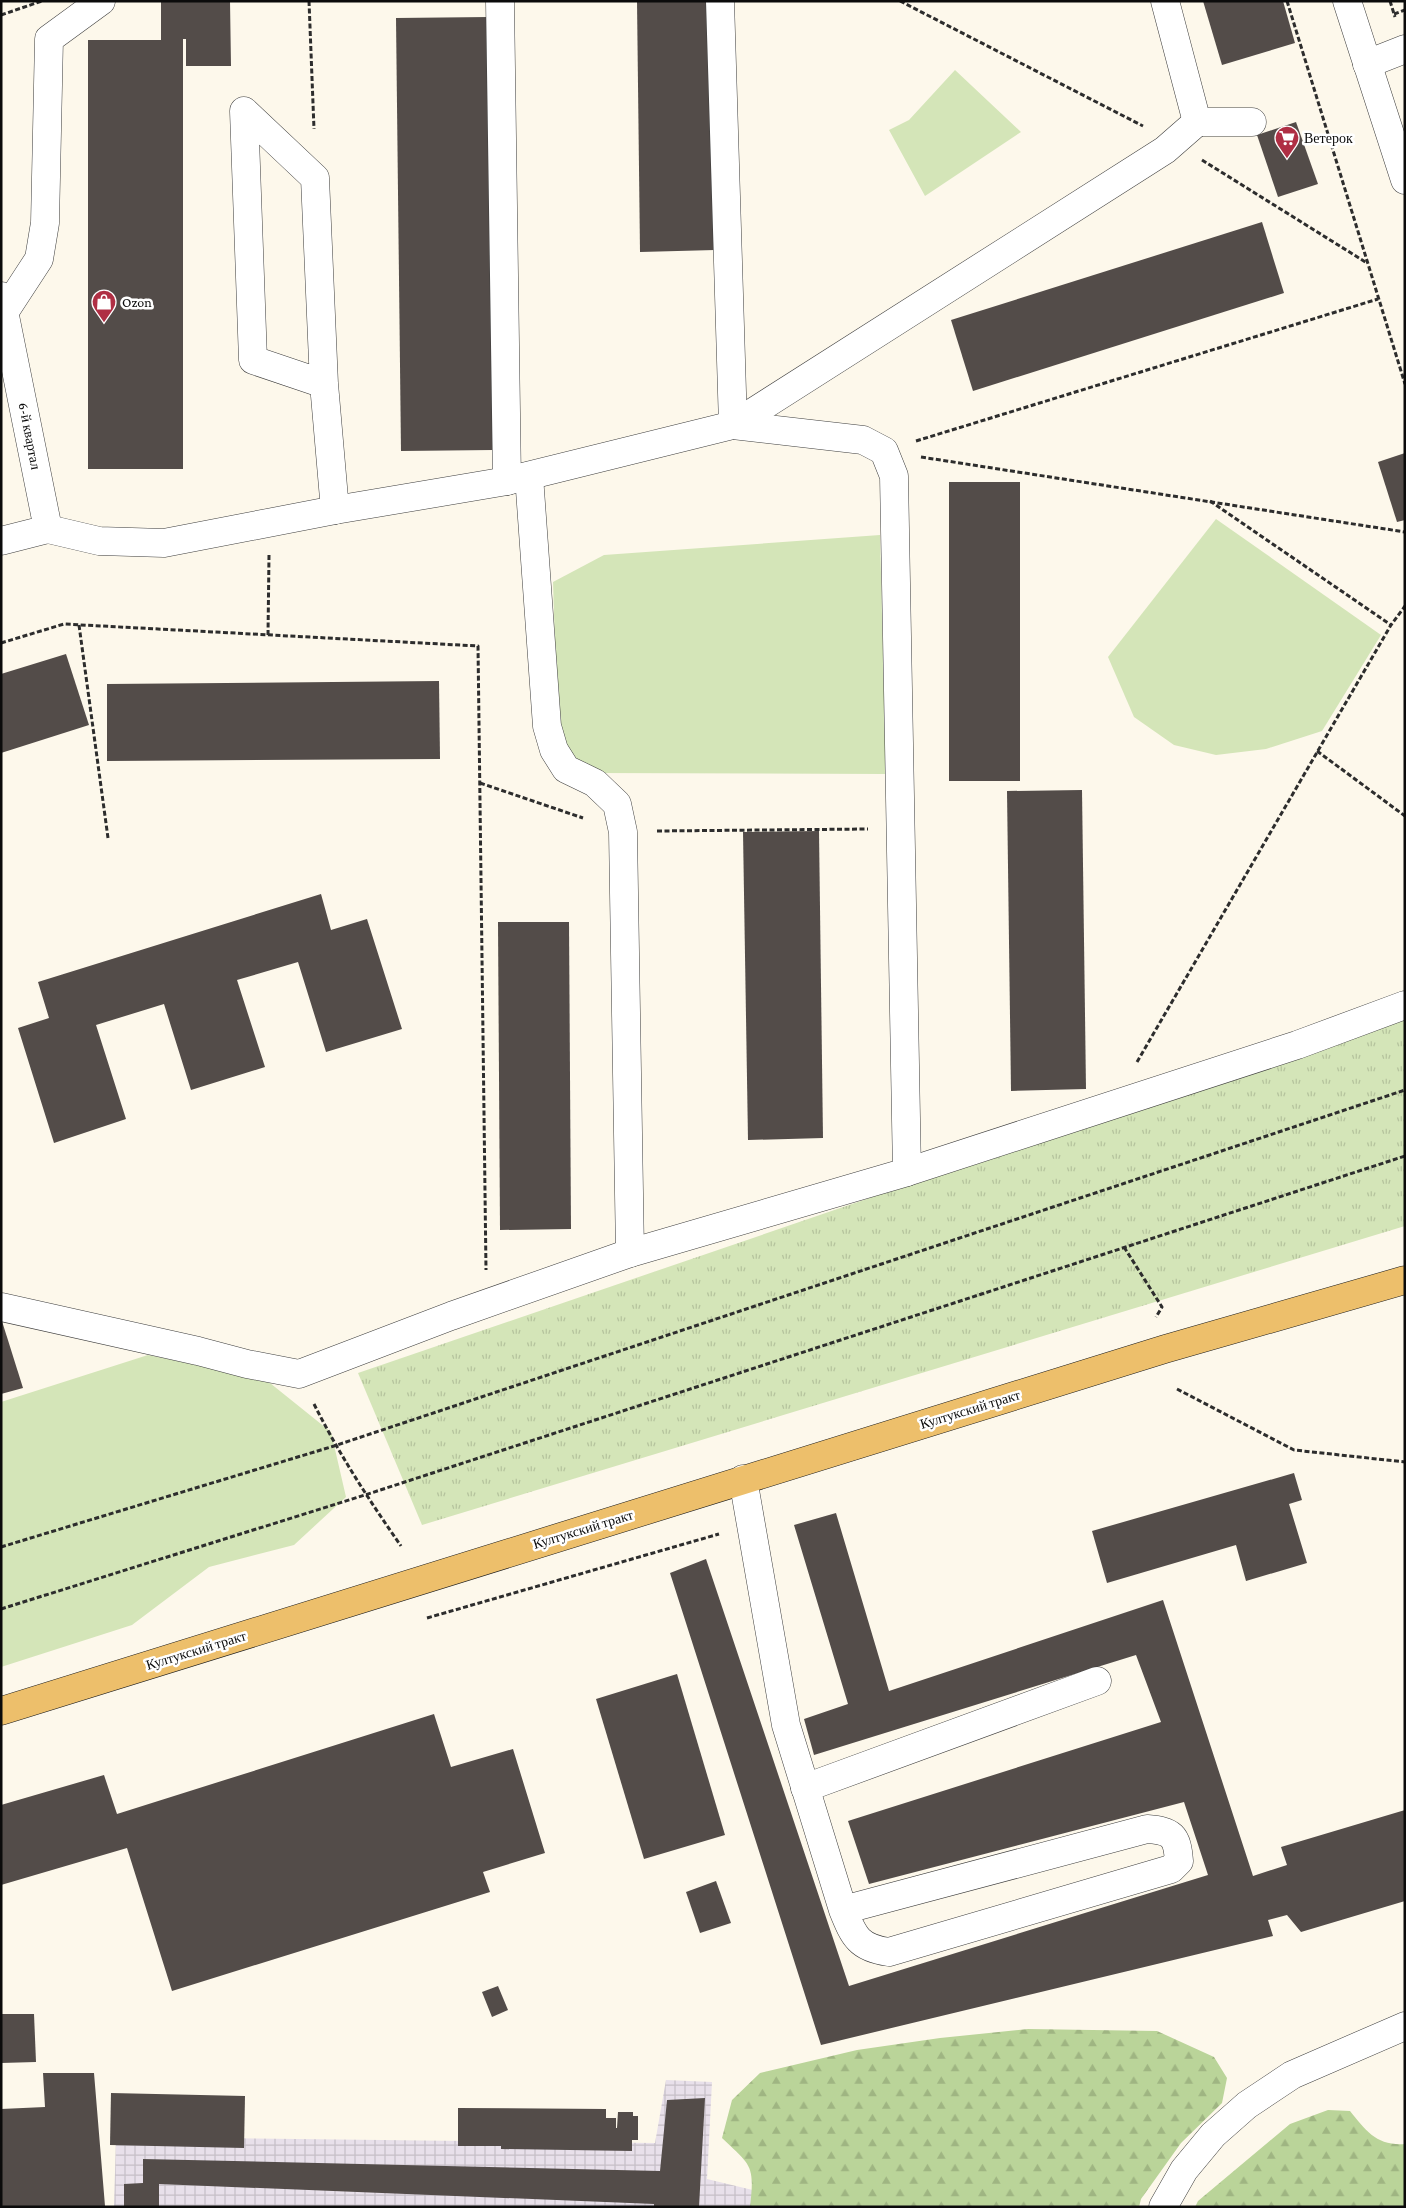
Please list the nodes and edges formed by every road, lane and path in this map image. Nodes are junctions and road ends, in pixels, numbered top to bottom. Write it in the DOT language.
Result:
graph roads {
  1 [pos="42,1"];
  2 [pos="101,1"];
  3 [pos="309,1"];
  4 [pos="500,1"];
  5 [pos="720,1"];
  6 [pos="900,1"];
  7 [pos="1165,1"];
  8 [pos="1287,1"];
  9 [pos="1347,1"];
  10 [pos="1405,10"];
  11 [pos="1,14"];
  12 [pos="1394,14"];
  13 [pos="1405,49"];
  14 [pos="1367,64"];
  15 [pos="1197,122"];
  16 [pos="1252,122"];
  17 [pos="1174,142"];
  18 [pos="315,178"];
  19 [pos="1405,180"];
  20 [pos="1367,263"];
  21 [pos="1378,299"];
  22 [pos="3,303"];
  23 [pos="324,384"];
  24 [pos="1405,384"];
  25 [pos="732,425"];
  26 [pos="884,451"];
  27 [pos="518,479"];
  28 [pos="1208,500"];
  29 [pos="335,510"];
  30 [pos="270,523"];
  31 [pos="48,529"];
  32 [pos="1405,532"];
  33 [pos="1,541"];
  34 [pos="1405,606"];
  35 [pos="80,625"];
  36 [pos="1391,625"];
  37 [pos="268,635"];
  38 [pos="1,643"];
  39 [pos="1317,751"];
  40 [pos="480,783"];
  41 [pos="1405,816"];
  42 [pos="901,828"];
  43 [pos="623,832"];
  44 [pos="108,838"];
  45 [pos="1405,1006"];
  46 [pos="1136,1062"];
  47 [pos="1405,1090"];
  48 [pos="1405,1156"];
  49 [pos="907,1172"];
  50 [pos="1124,1247"];
  51 [pos="630,1253"];
  52 [pos="1405,1262"];
  53 [pos="1405,1280"];
  54 [pos="486,1304"];
  55 [pos="1,1307"];
  56 [pos="1155,1318"];
  57 [pos="1165,1349"];
  58 [pos="299,1374"];
  59 [pos="1177,1389"];
  60 [pos="334,1446"];
  61 [pos="1405,1462"];
  62 [pos="743,1479"];
  63 [pos="365,1495"];
  64 [pos="751,1525"];
  65 [pos="401,1546"];
  66 [pos="1,1548"];
  67 [pos="1,1610"];
  68 [pos="427,1618"];
  69 [pos="1097,1681"];
  70 [pos="1,1711"];
  71 [pos="805,1788"];
  72 [pos="843,1910"];
  73 [pos="1405,2026"];
  74 [pos="1163,2207"];
  1 -- 11 [label="path"];
  2 -- 22 [label="street"];
  3 -- 18 [label="path"];
  4 -- 27 [label="street"];
  5 -- 25 [label="street"];
  6 -- 17 [label="path"];
  7 -- 15 [label="street"];
  8 -- 20 [label="path"];
  9 -- 14 [label="street"];
  10 -- 12 [label="path"];
  13 -- 14 [label="street"];
  14 -- 19 [label="street"];
  15 -- 16 [label="street"];
  15 -- 17 [label="street"];
  17 -- 20 [label="path"];
  17 -- 25 [label="street"];
  18 -- 23 [label="street"];
  18 -- 23 [label="street"];
  20 -- 21 [label="path"];
  21 -- 24 [label="path"];
  21 -- 26 [label="path"];
  22 -- 31 [label="street, 6-й квартал"];
  23 -- 29 [label="street"];
  25 -- 26 [label="street"];
  25 -- 27 [label="street"];
  26 -- 28 [label="path"];
  26 -- 42 [label="street"];
  27 -- 29 [label="street"];
  27 -- 43 [label="street"];
  28 -- 32 [label="path"];
  28 -- 36 [label="path"];
  29 -- 30 [label="street"];
  30 -- 31 [label="street"];
  30 -- 37 [label="path"];
  31 -- 33 [label="street"];
  34 -- 36 [label="path"];
  35 -- 37 [label="path"];
  35 -- 38 [label="path"];
  35 -- 44 [label="path"];
  36 -- 39 [label="path"];
  37 -- 40 [label="path"];
  39 -- 41 [label="path"];
  39 -- 46 [label="path"];
  40 -- 43 [label="path"];
  40 -- 54 [label="path"];
  42 -- 43 [label="path"];
  42 -- 49 [label="street"];
  43 -- 51 [label="street"];
  45 -- 49 [label="street"];
  47 -- 60 [label="path"];
  48 -- 50 [label="path"];
  49 -- 51 [label="street"];
  50 -- 56 [label="path"];
  50 -- 63 [label="path"];
  51 -- 54 [label="street"];
  52 -- 57 [label="main road"];
  53 -- 57 [label="main road"];
  54 -- 58 [label="street"];
  55 -- 58 [label="street"];
  57 -- 62 [label="main road, Култукский тракт"];
  58 -- 60 [label="path"];
  59 -- 61 [label="path"];
  60 -- 63 [label="path"];
  60 -- 66 [label="path"];
  62 -- 64 [label="street"];
  62 -- 70 [label="main road, Култукский тракт"];
  63 -- 65 [label="path"];
  63 -- 67 [label="path"];
  64 -- 68 [label="path"];
  64 -- 71 [label="street"];
  69 -- 71 [label="street"];
  71 -- 72 [label="street"];
  72 -- 72 [label="street"];
  73 -- 74 [label="street"];
}
